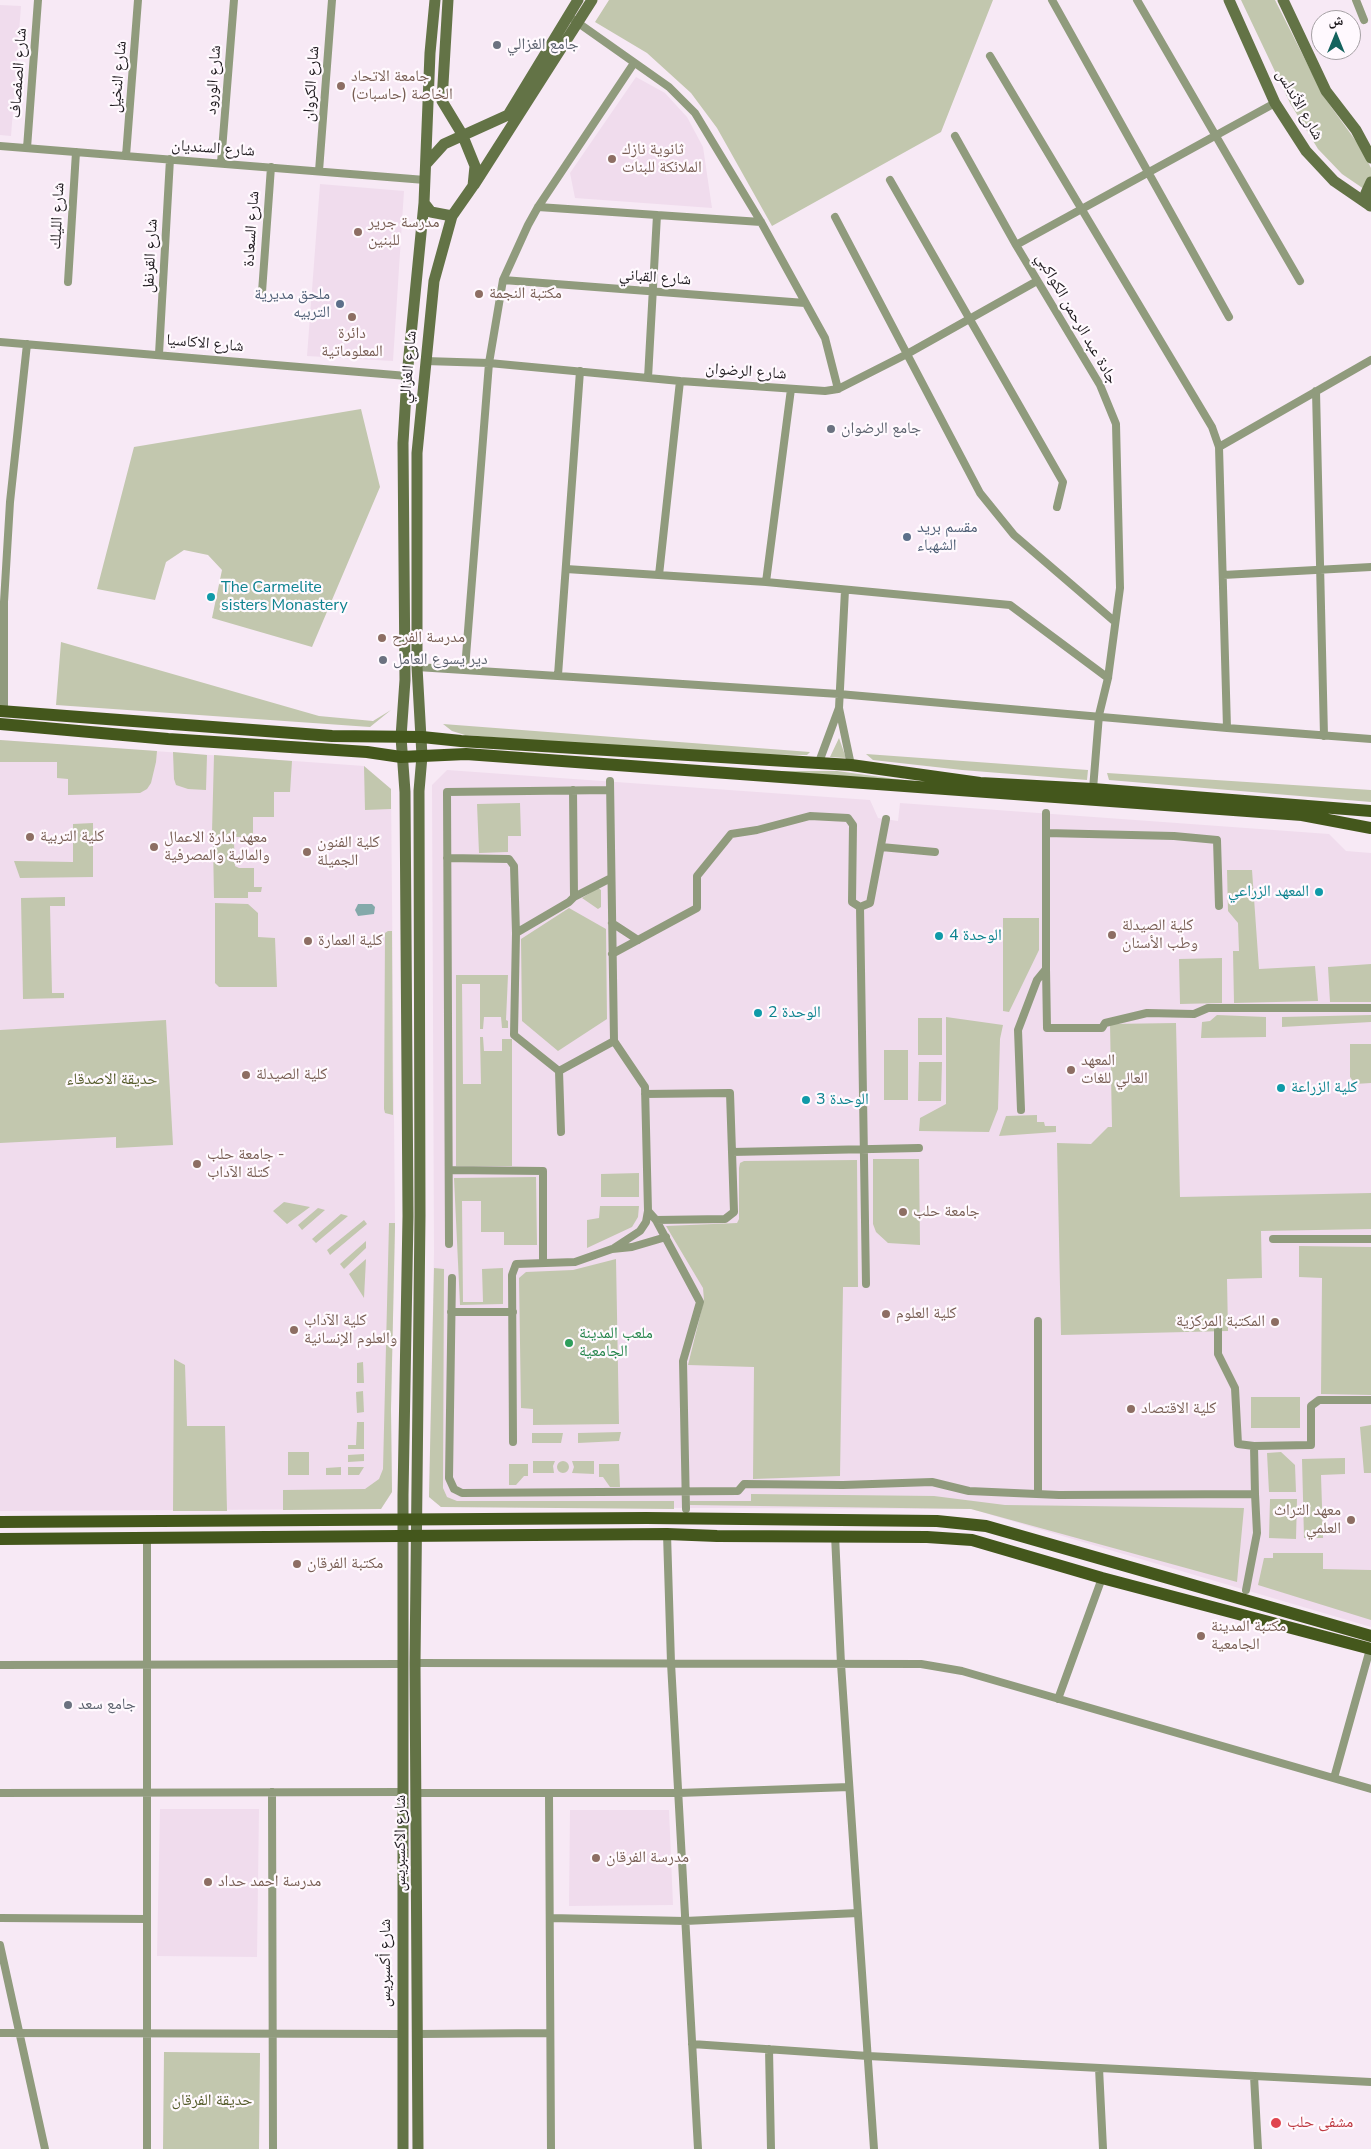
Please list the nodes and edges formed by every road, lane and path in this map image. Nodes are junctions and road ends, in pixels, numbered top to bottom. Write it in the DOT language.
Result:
graph roads {
  1 [pos="38,0"];
  2 [pos="138,0"];
  3 [pos="234,0"];
  4 [pos="332,0"];
  5 [pos="435,0"];
  6 [pos="448,0"];
  7 [pos="578,0"];
  8 [pos="592,0"];
  9 [pos="1052,0"];
  10 [pos="1137,0"];
  11 [pos="1229,0"];
  12 [pos="1283,0"];
  13 [pos="1356,0"];
  14 [pos="573,20"];
  15 [pos="1364,20"];
  16 [pos="990,56"];
  17 [pos="634,63"];
  18 [pos="1276,103"];
  19 [pos="1356,130"];
  20 [pos="462,134"];
  21 [pos="1371,134"];
  22 [pos="955,136"];
  23 [pos="1215,136"];
  24 [pos="0,146"];
  25 [pos="27,148"];
  26 [pos="76,152"];
  27 [pos="126,156"];
  28 [pos="1371,158"];
  29 [pos="170,159"];
  30 [pos="221,163"];
  31 [pos="426,164"];
  32 [pos="271,167"];
  33 [pos="319,170"];
  34 [pos="1149,172"];
  35 [pos="425,180"];
  36 [pos="890,180"];
  37 [pos="1371,182"];
  38 [pos="473,186"];
  39 [pos="424,203"];
  40 [pos="1370,206"];
  41 [pos="538,207"];
  42 [pos="1082,209"];
  43 [pos="657,215"];
  44 [pos="452,216"];
  45 [pos="835,217"];
  46 [pos="761,222"];
  47 [pos="1016,245"];
  48 [pos="503,280"];
  49 [pos="1037,281"];
  50 [pos="1300,281"];
  51 [pos="68,282"];
  52 [pos="262,292"];
  53 [pos="653,292"];
  54 [pos="806,303"];
  55 [pos="1229,317"];
  56 [pos="971,318"];
  57 [pos="0,342"];
  58 [pos="27,344"];
  59 [pos="159,354"];
  60 [pos="907,354"];
  61 [pos="1371,360"];
  62 [pos="426,362"];
  63 [pos="489,363"];
  64 [pos="580,371"];
  65 [pos="407,376"];
  66 [pos="648,378"];
  67 [pos="680,381"];
  68 [pos="790,389"];
  69 [pos="838,389"];
  70 [pos="1316,391"];
  71 [pos="1220,447"];
  72 [pos="0,501"];
  73 [pos="10,502"];
  74 [pos="1057,507"];
  75 [pos="1371,567"];
  76 [pos="566,569"];
  77 [pos="1320,571"];
  78 [pos="659,575"];
  79 [pos="1223,575"];
  80 [pos="766,582"];
  81 [pos="845,590"];
  82 [pos="2,602"];
  83 [pos="1114,621"];
  84 [pos="417,667"];
  85 [pos="465,669"];
  86 [pos="558,675"];
  87 [pos="1108,678"];
  88 [pos="840,694"];
  89 [pos="838,708"];
  90 [pos="2,711"];
  91 [pos="1099,716"];
  92 [pos="0,724"];
  93 [pos="1226,728"];
  94 [pos="1324,736"];
  95 [pos="401,737"];
  96 [pos="422,737"];
  97 [pos="1371,739"];
  98 [pos="422,756"];
  99 [pos="402,757"];
  100 [pos="819,762"];
  101 [pos="851,765"];
  102 [pos="1093,789"];
  103 [pos="573,790"];
  104 [pos="1371,811"];
  105 [pos="1046,813"];
  106 [pos="886,819"];
  107 [pos="1371,828"];
  108 [pos="1046,833"];
  109 [pos="881,847"];
  110 [pos="935,852"];
  111 [pos="448,858"];
  112 [pos="611,878"];
  113 [pos="574,897"];
  114 [pos="1219,906"];
  115 [pos="860,907"];
  116 [pos="612,924"];
  117 [pos="516,933"];
  118 [pos="638,940"];
  119 [pos="612,954"];
  120 [pos="1046,969"];
  121 [pos="1371,1008"];
  122 [pos="614,1042"];
  123 [pos="560,1071"];
  124 [pos="645,1094"];
  125 [pos="1021,1110"];
  126 [pos="561,1132"];
  127 [pos="919,1148"];
  128 [pos="864,1150"];
  129 [pos="732,1152"];
  130 [pos="449,1170"];
  131 [pos="648,1211"];
  132 [pos="656,1220"];
  133 [pos="666,1237"];
  134 [pos="1273,1239"];
  135 [pos="1371,1239"];
  136 [pos="450,1244"];
  137 [pos="612,1249"];
  138 [pos="543,1262"];
  139 [pos="452,1278"];
  140 [pos="866,1284"];
  141 [pos="451,1312"];
  142 [pos="513,1312"];
  143 [pos="1218,1318"];
  144 [pos="1038,1321"];
  145 [pos="1371,1400"];
  146 [pos="514,1442"];
  147 [pos="1254,1446"];
  148 [pos="686,1492"];
  149 [pos="1038,1494"];
  150 [pos="1255,1494"];
  151 [pos="686,1509"];
  152 [pos="403,1519"];
  153 [pos="417,1519"];
  154 [pos="742,1520"];
  155 [pos="0,1522"];
  156 [pos="667,1534"];
  157 [pos="835,1535"];
  158 [pos="404,1537"];
  159 [pos="417,1537"];
  160 [pos="743,1537"];
  161 [pos="147,1538"];
  162 [pos="0,1539"];
  163 [pos="1102,1578"];
  164 [pos="1246,1590"];
  165 [pos="1371,1645"];
  166 [pos="415,1663"];
  167 [pos="671,1663"];
  168 [pos="402,1664"];
  169 [pos="841,1664"];
  170 [pos="0,1665"];
  171 [pos="147,1665"];
  172 [pos="1058,1699"];
  173 [pos="1334,1778"];
  174 [pos="849,1787"];
  175 [pos="1371,1789"];
  176 [pos="272,1792"];
  177 [pos="402,1792"];
  178 [pos="0,1793"];
  179 [pos="147,1793"];
  180 [pos="417,1793"];
  181 [pos="678,1793"];
  182 [pos="549,1794"];
  183 [pos="858,1913"];
  184 [pos="0,1918"];
  185 [pos="550,1918"];
  186 [pos="147,1919"];
  187 [pos="685,1920"];
  188 [pos="0,1945"];
  189 [pos="0,2033"];
  190 [pos="20,2033"];
  191 [pos="147,2033"];
  192 [pos="550,2033"];
  193 [pos="272,2034"];
  194 [pos="402,2034"];
  195 [pos="418,2034"];
  196 [pos="692,2044"];
  197 [pos="770,2049"];
  198 [pos="868,2056"];
  199 [pos="1099,2068"];
  200 [pos="1254,2076"];
  201 [pos="1371,2082"];
  202 [pos="45,2149"];
  203 [pos="147,2149"];
  204 [pos="273,2149"];
  205 [pos="403,2149"];
  206 [pos="418,2149"];
  207 [pos="551,2149"];
  208 [pos="698,2149"];
  209 [pos="771,2149"];
  210 [pos="874,2149"];
  211 [pos="1103,2149"];
  212 [pos="1258,2149"];
  1 -- 25 [label="street, شارع الصفصاف"];
  2 -- 27 [label="street, شارع النخيل"];
  3 -- 30 [label="street, شارع الورود"];
  4 -- 33 [label="street, شارع الكروان"];
  5 -- 31 [label="main road, شارع الغزالي"];
  6 -- 20 [label="main road"];
  7 -- 14 [label="main road"];
  8 -- 14 [label="main road"];
  9 -- 34 [label="street"];
  10 -- 23 [label="street"];
  11 -- 18 [label="main road, شارع الأندلس"];
  12 -- 19 [label="main road, شارع الأندلس"];
  13 -- 15 [label="street"];
  14 -- 17 [label="street"];
  14 -- 20 [label="main road"];
  14 -- 38 [label="main road, شارع الغزالي"];
  16 -- 42 [label="street"];
  17 -- 41 [label="street"];
  17 -- 46 [label="street"];
  18 -- 23 [label="street"];
  18 -- 40 [label="main road, شارع الأندلس"];
  19 -- 21 [label="main road"];
  19 -- 28 [label="main road, شارع الأندلس"];
  20 -- 31 [label="main road"];
  20 -- 38 [label="main road"];
  22 -- 47 [label="street, جادة عبد الرحمن الكواكبي"];
  23 -- 34 [label="street"];
  23 -- 50 [label="street"];
  24 -- 25 [label="street, شارع السنديان"];
  25 -- 26 [label="street, شارع السنديان"];
  26 -- 27 [label="street, شارع السنديان"];
  26 -- 51 [label="street, شارع الليلك"];
  27 -- 29 [label="street, شارع السنديان"];
  29 -- 30 [label="street, شارع السنديان"];
  29 -- 59 [label="street, شارع القرنفل"];
  30 -- 32 [label="street, شارع السنديان"];
  31 -- 35 [label="main road, شارع الغزالي"];
  32 -- 33 [label="street, شارع السنديان"];
  32 -- 52 [label="street, شارع السعادة"];
  33 -- 35 [label="street, شارع السنديان"];
  34 -- 42 [label="street"];
  34 -- 55 [label="street"];
  35 -- 39 [label="main road, شارع الغزالي"];
  36 -- 56 [label="street"];
  37 -- 40 [label="main road"];
  38 -- 44 [label="main road, شارع الغزالي"];
  39 -- 44 [label="main road"];
  39 -- 65 [label="main road, شارع الغزالي"];
  41 -- 43 [label="street"];
  41 -- 48 [label="street"];
  42 -- 47 [label="street"];
  42 -- 71 [label="street"];
  43 -- 46 [label="street"];
  43 -- 53 [label="street"];
  44 -- 62 [label="main road, شارع الغزالي"];
  45 -- 60 [label="street"];
  46 -- 54 [label="street"];
  47 -- 49 [label="street, جادة عبد الرحمن الكواكبي"];
  48 -- 53 [label="street, شارع القباني"];
  48 -- 63 [label="street"];
  49 -- 56 [label="street, شارع الرضوان"];
  49 -- 83 [label="street, جادة عبد الرحمن الكواكبي"];
  53 -- 54 [label="street, شارع القباني"];
  53 -- 66 [label="street"];
  54 -- 69 [label="street"];
  56 -- 60 [label="street, شارع الرضوان"];
  56 -- 74 [label="street"];
  57 -- 58 [label="street, شارع الاكاسيا"];
  58 -- 59 [label="street, شارع الاكاسيا"];
  58 -- 73 [label="street"];
  59 -- 65 [label="street, شارع الاكاسيا"];
  60 -- 69 [label="street, شارع الرضوان"];
  60 -- 83 [label="street"];
  61 -- 70 [label="street"];
  62 -- 63 [label="street, شارع الرضوان"];
  62 -- 84 [label="main road, شارع الغزالي"];
  63 -- 64 [label="street, شارع الرضوان"];
  63 -- 85 [label="street"];
  64 -- 66 [label="street, شارع الرضوان"];
  64 -- 76 [label="street"];
  65 -- 95 [label="main road, شارع الغزالي"];
  66 -- 67 [label="street, شارع الرضوان"];
  67 -- 68 [label="street, شارع الرضوان"];
  67 -- 78 [label="street"];
  68 -- 69 [label="street, شارع الرضوان"];
  68 -- 80 [label="street"];
  70 -- 71 [label="street"];
  70 -- 77 [label="street"];
  71 -- 79 [label="street"];
  72 -- 73 [label="street"];
  73 -- 82 [label="street"];
  75 -- 77 [label="street"];
  76 -- 78 [label="street"];
  76 -- 86 [label="street"];
  77 -- 79 [label="street"];
  77 -- 94 [label="street"];
  78 -- 80 [label="street"];
  79 -- 93 [label="street"];
  80 -- 81 [label="street"];
  81 -- 87 [label="street"];
  81 -- 88 [label="street"];
  82 -- 90 [label="street"];
  83 -- 87 [label="street, جادة عبد الرحمن الكواكبي"];
  84 -- 85 [label="street"];
  84 -- 96 [label="main road, شارع الغزالي"];
  85 -- 86 [label="street"];
  86 -- 88 [label="street"];
  87 -- 91 [label="street, جادة عبد الرحمن الكواكبي"];
  88 -- 89 [label="street"];
  88 -- 91 [label="street"];
  89 -- 100 [label="street"];
  89 -- 101 [label="street"];
  90 -- 95 [label="main road"];
  91 -- 93 [label="street"];
  91 -- 102 [label="street, جادة عبد الرحمن الكواكبي"];
  92 -- 99 [label="main road"];
  93 -- 94 [label="street"];
  94 -- 97 [label="street"];
  95 -- 96 [label="main road"];
  95 -- 99 [label="main road, شارع الغزالي"];
  96 -- 98 [label="main road, شارع الغزالي"];
  96 -- 100 [label="main road"];
  98 -- 99 [label="main road"];
  98 -- 107 [label="main road"];
  98 -- 153 [label="main road, شارع الغزالي"];
  99 -- 152 [label="main road, شارع الغزالي"];
  100 -- 101 [label="main road"];
  101 -- 102 [label="main road"];
  102 -- 104 [label="main road"];
  103 -- 111 [label="street"];
  103 -- 112 [label="street"];
  103 -- 113 [label="street"];
  105 -- 108 [label="street"];
  106 -- 109 [label="street"];
  108 -- 114 [label="street"];
  108 -- 120 [label="street"];
  109 -- 110 [label="street"];
  109 -- 115 [label="street"];
  111 -- 117 [label="street"];
  111 -- 130 [label="street"];
  112 -- 113 [label="street"];
  112 -- 116 [label="street"];
  113 -- 117 [label="street"];
  115 -- 118 [label="street"];
  115 -- 128 [label="street"];
  116 -- 118 [label="street"];
  116 -- 119 [label="street"];
  117 -- 123 [label="street"];
  118 -- 119 [label="street"];
  119 -- 122 [label="street"];
  120 -- 121 [label="street"];
  120 -- 125 [label="street"];
  122 -- 123 [label="street"];
  122 -- 124 [label="street"];
  123 -- 126 [label="street"];
  124 -- 129 [label="street"];
  124 -- 131 [label="street"];
  127 -- 128 [label="street"];
  128 -- 129 [label="street"];
  128 -- 140 [label="street"];
  129 -- 132 [label="street"];
  130 -- 136 [label="street"];
  130 -- 138 [label="street"];
  131 -- 132 [label="street"];
  131 -- 137 [label="street"];
  132 -- 133 [label="street"];
  133 -- 137 [label="street"];
  133 -- 148 [label="street"];
  134 -- 135 [label="street"];
  137 -- 138 [label="street"];
  138 -- 142 [label="street"];
  139 -- 141 [label="street"];
  141 -- 142 [label="street"];
  141 -- 148 [label="street"];
  142 -- 146 [label="street"];
  143 -- 147 [label="street"];
  144 -- 149 [label="street"];
  145 -- 147 [label="street"];
  147 -- 150 [label="street"];
  148 -- 149 [label="street"];
  148 -- 151 [label="street"];
  149 -- 150 [label="street"];
  150 -- 164 [label="street"];
  152 -- 153 [label="main road"];
  152 -- 155 [label="main road"];
  152 -- 158 [label="main road, شارع أكسبريس"];
  153 -- 154 [label="main road"];
  153 -- 159 [label="main road, شارع الاكسبريس"];
  154 -- 160 [label="main road"];
  154 -- 165 [label="main road"];
  156 -- 159 [label="main road"];
  156 -- 160 [label="main road"];
  156 -- 167 [label="street"];
  157 -- 160 [label="main road"];
  157 -- 163 [label="main road"];
  157 -- 169 [label="street"];
  158 -- 159 [label="main road"];
  158 -- 161 [label="main road"];
  158 -- 168 [label="main road, شارع أكسبريس"];
  159 -- 166 [label="main road, شارع الاكسبريس"];
  161 -- 162 [label="main road"];
  161 -- 171 [label="street"];
  163 -- 165 [label="main road"];
  163 -- 172 [label="street"];
  165 -- 173 [label="street"];
  166 -- 167 [label="street"];
  166 -- 180 [label="main road, شارع الاكسبريس"];
  167 -- 169 [label="street"];
  167 -- 181 [label="street"];
  168 -- 171 [label="street"];
  168 -- 177 [label="main road, شارع أكسبريس"];
  169 -- 172 [label="street"];
  169 -- 174 [label="street"];
  170 -- 171 [label="street"];
  171 -- 179 [label="street"];
  172 -- 173 [label="street"];
  173 -- 175 [label="street"];
  174 -- 181 [label="street"];
  174 -- 183 [label="street"];
  176 -- 177 [label="street"];
  176 -- 179 [label="street"];
  176 -- 193 [label="street"];
  177 -- 194 [label="main road, شارع أكسبريس"];
  178 -- 179 [label="street"];
  179 -- 186 [label="street"];
  180 -- 182 [label="street"];
  180 -- 195 [label="main road, شارع الاكسبريس"];
  181 -- 182 [label="street"];
  181 -- 187 [label="street"];
  182 -- 185 [label="street"];
  183 -- 187 [label="street"];
  183 -- 198 [label="street"];
  184 -- 186 [label="street"];
  185 -- 187 [label="street"];
  185 -- 192 [label="street"];
  186 -- 191 [label="street"];
  187 -- 196 [label="street"];
  188 -- 190 [label="street"];
  189 -- 190 [label="street"];
  190 -- 191 [label="street"];
  190 -- 202 [label="street"];
  191 -- 193 [label="street"];
  191 -- 203 [label="street"];
  192 -- 195 [label="street"];
  192 -- 207 [label="street"];
  193 -- 194 [label="street"];
  193 -- 204 [label="street"];
  194 -- 205 [label="main road, شارع أكسبريس"];
  195 -- 206 [label="main road, شارع الاكسبريس"];
  196 -- 197 [label="street"];
  196 -- 208 [label="street"];
  197 -- 198 [label="street"];
  197 -- 209 [label="street"];
  198 -- 199 [label="street"];
  198 -- 210 [label="street"];
  199 -- 200 [label="street"];
  199 -- 211 [label="street"];
  200 -- 201 [label="street"];
  200 -- 212 [label="street"];
}
